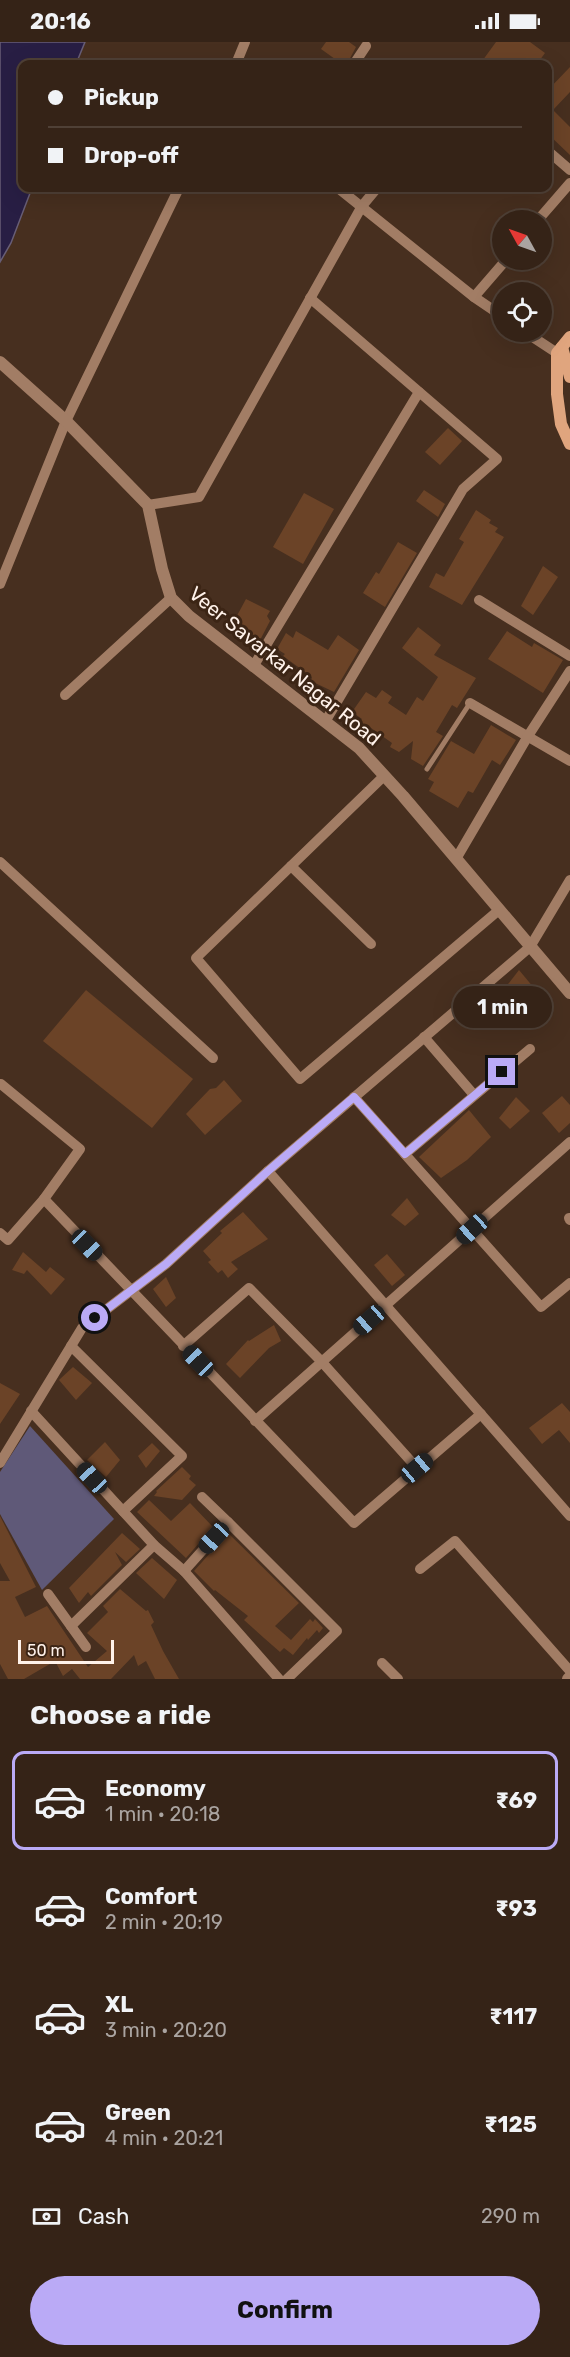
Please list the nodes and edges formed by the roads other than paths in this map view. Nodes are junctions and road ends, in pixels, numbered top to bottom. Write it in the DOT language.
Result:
graph roads {
  1 [pos="245,42"];
  2 [pos="366,46"];
  3 [pos="238,60"];
  4 [pos="357,60"];
  5 [pos="552,154"];
  6 [pos="570,170"];
  7 [pos="570,183"];
  8 [pos="177,192"];
  9 [pos="343,192"];
  10 [pos="374,192"];
  11 [pos="362,206"];
  12 [pos="547,210"];
  13 [pos="497,270"];
  14 [pos="474,297"];
  15 [pos="310,298"];
  16 [pos="492,309"];
  17 [pos="563,345"];
  18 [pos="0,362"];
  19 [pos="570,377"];
  20 [pos="419,392"];
  21 [pos="66,421"];
  22 [pos="570,444"];
  23 [pos="148,505"];
  24 [pos="0,584"];
  25 [pos="171,598"];
  26 [pos="479,600"];
  27 [pos="570,656"];
  28 [pos="253,667"];
  29 [pos="570,671"];
  30 [pos="65,695"];
  31 [pos="470,703"];
  32 [pos="325,722"];
  33 [pos="528,736"];
  34 [pos="570,761"];
  35 [pos="427,769"];
  36 [pos="384,776"];
  37 [pos="456,859"];
  38 [pos="0,862"];
  39 [pos="291,866"];
  40 [pos="570,880"];
  41 [pos="499,910"];
  42 [pos="371,944"];
  43 [pos="530,947"];
  44 [pos="570,993"];
  45 [pos="424,1037"];
  46 [pos="530,1049"];
  47 [pos="213,1058"];
  48 [pos="1,1084"];
  49 [pos="474,1095"];
  50 [pos="354,1097"];
  51 [pos="570,1142"];
  52 [pos="405,1154"];
  53 [pos="268,1171"];
  54 [pos="44,1199"];
  55 [pos="472,1229"];
  56 [pos="0,1233"];
  57 [pos="570,1283"];
  58 [pos="131,1291"];
  59 [pos="386,1305"];
  60 [pos="71,1346"];
  61 [pos="183,1346"];
  62 [pos="321,1362"];
  63 [pos="31,1412"];
  64 [pos="481,1414"];
  65 [pos="255,1421"];
  66 [pos="0,1463"];
  67 [pos="417,1468"];
  68 [pos="202,1497"];
  69 [pos="123,1511"];
  70 [pos="570,1516"];
  71 [pos="228,1522"];
  72 [pos="154,1545"];
  73 [pos="420,1569"];
  74 [pos="184,1571"];
  75 [pos="48,1594"];
  76 [pos="71,1626"];
  77 [pos="86,1647"];
  78 [pos="382,1663"];
  79 [pos="570,1671"];
  80 [pos="279,1679"];
  81 [pos="286,1679"];
  82 [pos="398,1679"];
  1 -- 3 [label="street"];
  2 -- 4 [label="street"];
  5 -- 6 [label="street"];
  7 -- 12 [label="street"];
  8 -- 21 [label="street"];
  9 -- 11 [label="street"];
  10 -- 11 [label="street"];
  11 -- 14 [label="street"];
  11 -- 15 [label="street"];
  13 -- 14 [label="street"];
  14 -- 16 [label="street"];
  15 -- 20 [label="street"];
  15 -- 23 [label="street"];
  17 -- 19 [label="main road"];
  17 -- 22 [label="main road"];
  18 -- 21 [label="street"];
  20 -- 28 [label="street"];
  20 -- 32 [label="street"];
  21 -- 23 [label="street"];
  21 -- 24 [label="street"];
  23 -- 25 [label="street, Veer Savarkar Nagar Road"];
  25 -- 28 [label="street, Veer Savarkar Nagar Road"];
  25 -- 30 [label="street"];
  26 -- 27 [label="street"];
  28 -- 32 [label="street, Veer Savarkar Nagar Road"];
  29 -- 33 [label="street"];
  31 -- 33 [label="street"];
  31 -- 35 [label="lane"];
  32 -- 36 [label="street, Veer Savarkar Nagar Road"];
  33 -- 34 [label="street"];
  33 -- 37 [label="street"];
  36 -- 37 [label="street, Veer Savarkar Nagar Road"];
  36 -- 39 [label="street"];
  37 -- 41 [label="street, Veer Savarkar Nagar Road"];
  38 -- 47 [label="street"];
  39 -- 41 [label="street"];
  39 -- 42 [label="street"];
  40 -- 43 [label="street"];
  41 -- 43 [label="street, Veer Savarkar Nagar Road"];
  43 -- 44 [label="street, Veer Savarkar Nagar Road"];
  43 -- 45 [label="street"];
  45 -- 49 [label="street"];
  45 -- 50 [label="street"];
  46 -- 49 [label="street"];
  48 -- 54 [label="street"];
  49 -- 52 [label="street"];
  50 -- 52 [label="street"];
  50 -- 53 [label="street"];
  51 -- 55 [label="street"];
  52 -- 55 [label="street"];
  53 -- 58 [label="street"];
  53 -- 59 [label="street"];
  54 -- 56 [label="street"];
  54 -- 58 [label="street"];
  55 -- 57 [label="street"];
  55 -- 59 [label="street"];
  58 -- 60 [label="street"];
  58 -- 61 [label="street"];
  59 -- 62 [label="street"];
  59 -- 64 [label="street"];
  60 -- 63 [label="street"];
  60 -- 69 [label="street"];
  61 -- 62 [label="street"];
  61 -- 65 [label="street"];
  62 -- 65 [label="street"];
  62 -- 67 [label="street"];
  63 -- 66 [label="street"];
  63 -- 69 [label="street"];
  64 -- 67 [label="street"];
  64 -- 70 [label="street"];
  65 -- 67 [label="street"];
  68 -- 71 [label="street"];
  69 -- 72 [label="street"];
  71 -- 74 [label="street"];
  71 -- 81 [label="street"];
  72 -- 74 [label="street"];
  72 -- 76 [label="street"];
  73 -- 79 [label="street"];
  74 -- 80 [label="street"];
  75 -- 76 [label="street"];
  76 -- 77 [label="street"];
  78 -- 82 [label="street"];
}
